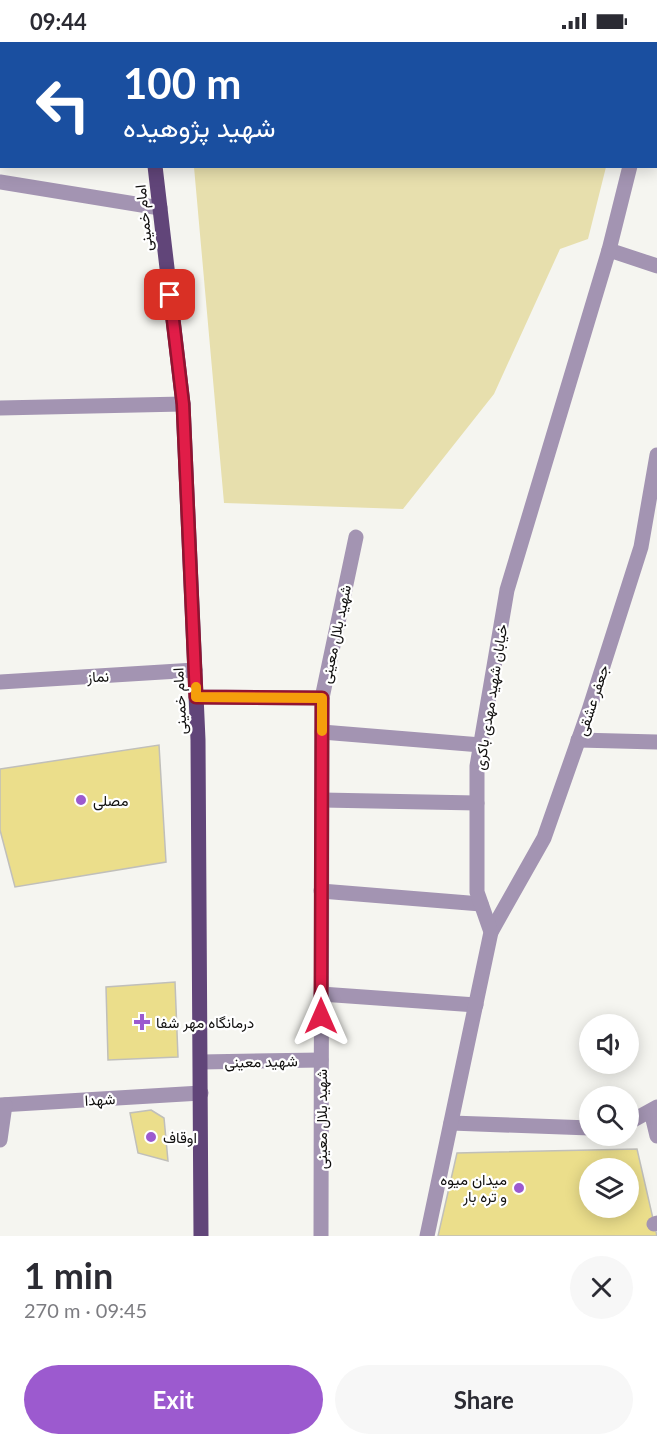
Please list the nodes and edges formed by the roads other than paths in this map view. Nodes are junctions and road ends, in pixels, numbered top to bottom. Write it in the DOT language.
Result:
graph roads {
  1 [pos="155,168"];
  2 [pos="630,168"];
  3 [pos="0,182"];
  4 [pos="159,208"];
  5 [pos="609,250"];
  6 [pos="657,266"];
  7 [pos="183,404"];
  8 [pos="0,408"];
  9 [pos="657,455"];
  10 [pos="356,537"];
  11 [pos="195,670"];
  12 [pos="0,682"];
  13 [pos="196,697"];
  14 [pos="322,698"];
  15 [pos="322,732"];
  16 [pos="578,740"];
  17 [pos="657,742"];
  18 [pos="481,745"];
  19 [pos="322,800"];
  20 [pos="477,803"];
  21 [pos="321,891"];
  22 [pos="481,904"];
  23 [pos="491,932"];
  24 [pos="321,994"];
  25 [pos="476,1005"];
  26 [pos="321,1060"];
  27 [pos="201,1062"];
  28 [pos="201,1093"];
  29 [pos="3,1105"];
  30 [pos="654,1109"];
  31 [pos="639,1118"];
  32 [pos="451,1124"];
  33 [pos="579,1128"];
  34 [pos="657,1136"];
  35 [pos="0,1140"];
  36 [pos="201,1236"];
  37 [pos="321,1236"];
  38 [pos="427,1236"];
  1 -- 4 [label="main road, امام خمینی"];
  2 -- 5 [label="street, خیابان شهید مهدی باکری"];
  3 -- 4 [label="street"];
  4 -- 7 [label="main road, امام خمینی"];
  5 -- 6 [label="street"];
  5 -- 18 [label="street, خیابان شهید مهدی باکری"];
  7 -- 8 [label="street"];
  7 -- 11 [label="main road, امام خمینی"];
  9 -- 16 [label="street, جعفر عشقی"];
  10 -- 14 [label="street, شهید بلال معینی"];
  11 -- 12 [label="street, نماز"];
  11 -- 13 [label="main road, امام خمینی"];
  13 -- 14 [label="street"];
  13 -- 27 [label="main road, امام خمینی"];
  14 -- 15 [label="street, شهید بلال معینی"];
  15 -- 18 [label="street"];
  15 -- 19 [label="street, شهید بلال معینی"];
  16 -- 17 [label="street"];
  16 -- 23 [label="street, جعفر عشقی"];
  18 -- 20 [label="street, خیابان شهید مهدی باکری"];
  19 -- 20 [label="street"];
  19 -- 21 [label="street, شهید بلال معینی"];
  20 -- 22 [label="street, خیابان شهید مهدی باکری"];
  21 -- 22 [label="street"];
  21 -- 24 [label="street, شهید بلال معینی"];
  22 -- 23 [label="street, خیابان شهید مهدی باکری"];
  23 -- 25 [label="street"];
  24 -- 25 [label="street"];
  24 -- 26 [label="street, شهید بلال معینی"];
  25 -- 32 [label="street"];
  26 -- 27 [label="street, شهید معینی"];
  26 -- 37 [label="street, شهید بلال معینی"];
  27 -- 28 [label="main road, امام خمینی"];
  28 -- 29 [label="street, شهدا"];
  28 -- 36 [label="main road, امام خمینی"];
  29 -- 35 [label="street"];
  30 -- 31 [label="street"];
  30 -- 34 [label="street"];
  32 -- 33 [label="street"];
  32 -- 38 [label="street"];
}
